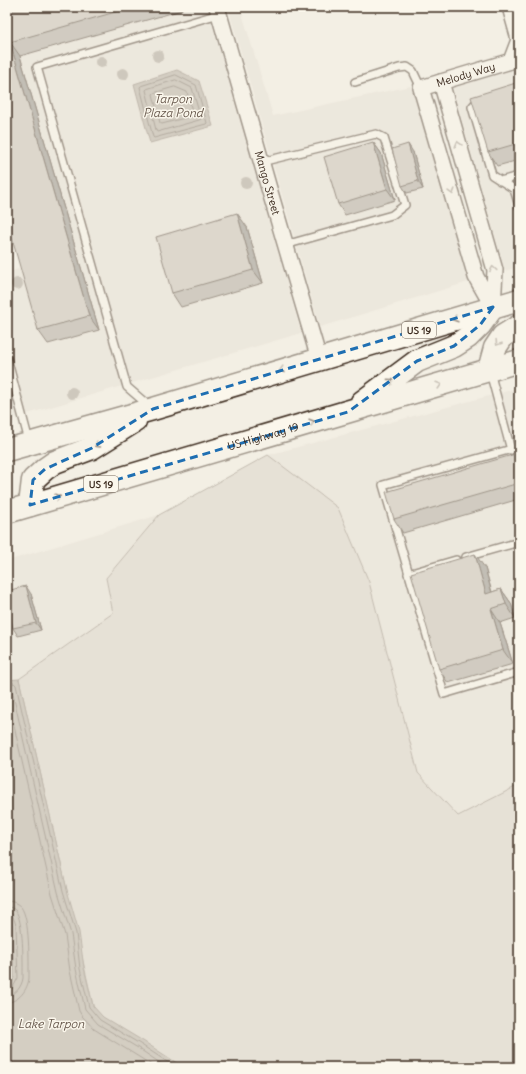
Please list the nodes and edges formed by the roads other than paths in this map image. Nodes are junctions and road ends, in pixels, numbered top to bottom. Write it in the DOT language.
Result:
graph roads {
  1 [pos="510,7"];
  2 [pos="218,10"];
  3 [pos="519,39"];
  4 [pos="355,82"];
  5 [pos="441,82"];
  6 [pos="422,88"];
  7 [pos="485,98"];
  8 [pos="262,162"];
  9 [pos="519,176"];
  10 [pos="500,181"];
  11 [pos="519,206"];
  12 [pos="285,245"];
  13 [pos="519,300"];
  14 [pos="493,307"];
  15 [pos="519,326"];
  16 [pos="7,358"];
  17 [pos="319,359"];
  18 [pos="519,361"];
  19 [pos="489,370"];
  20 [pos="153,409"];
  21 [pos="348,412"];
  22 [pos="30,443"];
  23 [pos="519,447"];
  24 [pos="7,450"];
  25 [pos="511,450"];
  26 [pos="30,505"];
  27 [pos="7,512"];
  28 [pos="519,542"];
  29 [pos="408,574"];
  30 [pos="519,672"];
  1 -- 3 [label="street"];
  2 -- 8 [label="street, Mango Street"];
  2 -- 20 [label="lane"];
  3 -- 5 [label="street, Melody Way"];
  4 -- 6 [label="lane"];
  5 -- 6 [label="street, Melody Way"];
  14 -- 5 [label="street, one-way"];
  6 -- 14 [label="street, one-way"];
  7 -- 10 [label="lane"];
  8 -- 12 [label="street, Mango Street"];
  8 -- 12 [label="lane"];
  9 -- 10 [label="lane"];
  10 -- 11 [label="lane"];
  12 -- 17 [label="street, Mango Street"];
  13 -- 14 [label="highway, US 19"];
  14 -- 17 [label="highway, US 19, one-way"];
  21 -- 14 [label="highway, one-way"];
  15 -- 19 [label="highway, one-way"];
  16 -- 22 [label="lane"];
  17 -- 20 [label="highway, US 19, one-way"];
  18 -- 19 [label="highway, US Highway 19 / US 19"];
  21 -- 19 [label="highway, US Highway 19 / US 19, one-way"];
  19 -- 25 [label="lane"];
  20 -- 22 [label="highway, US 19"];
  20 -- 26 [label="highway, one-way"];
  26 -- 21 [label="highway, US Highway 19 / US 19, one-way"];
  22 -- 24 [label="highway, US 19"];
  23 -- 25 [label="lane"];
  25 -- 29 [label="lane"];
  26 -- 27 [label="highway, US Highway 19 / US 19"];
  28 -- 29 [label="lane"];
  29 -- 30 [label="lane"];
}
